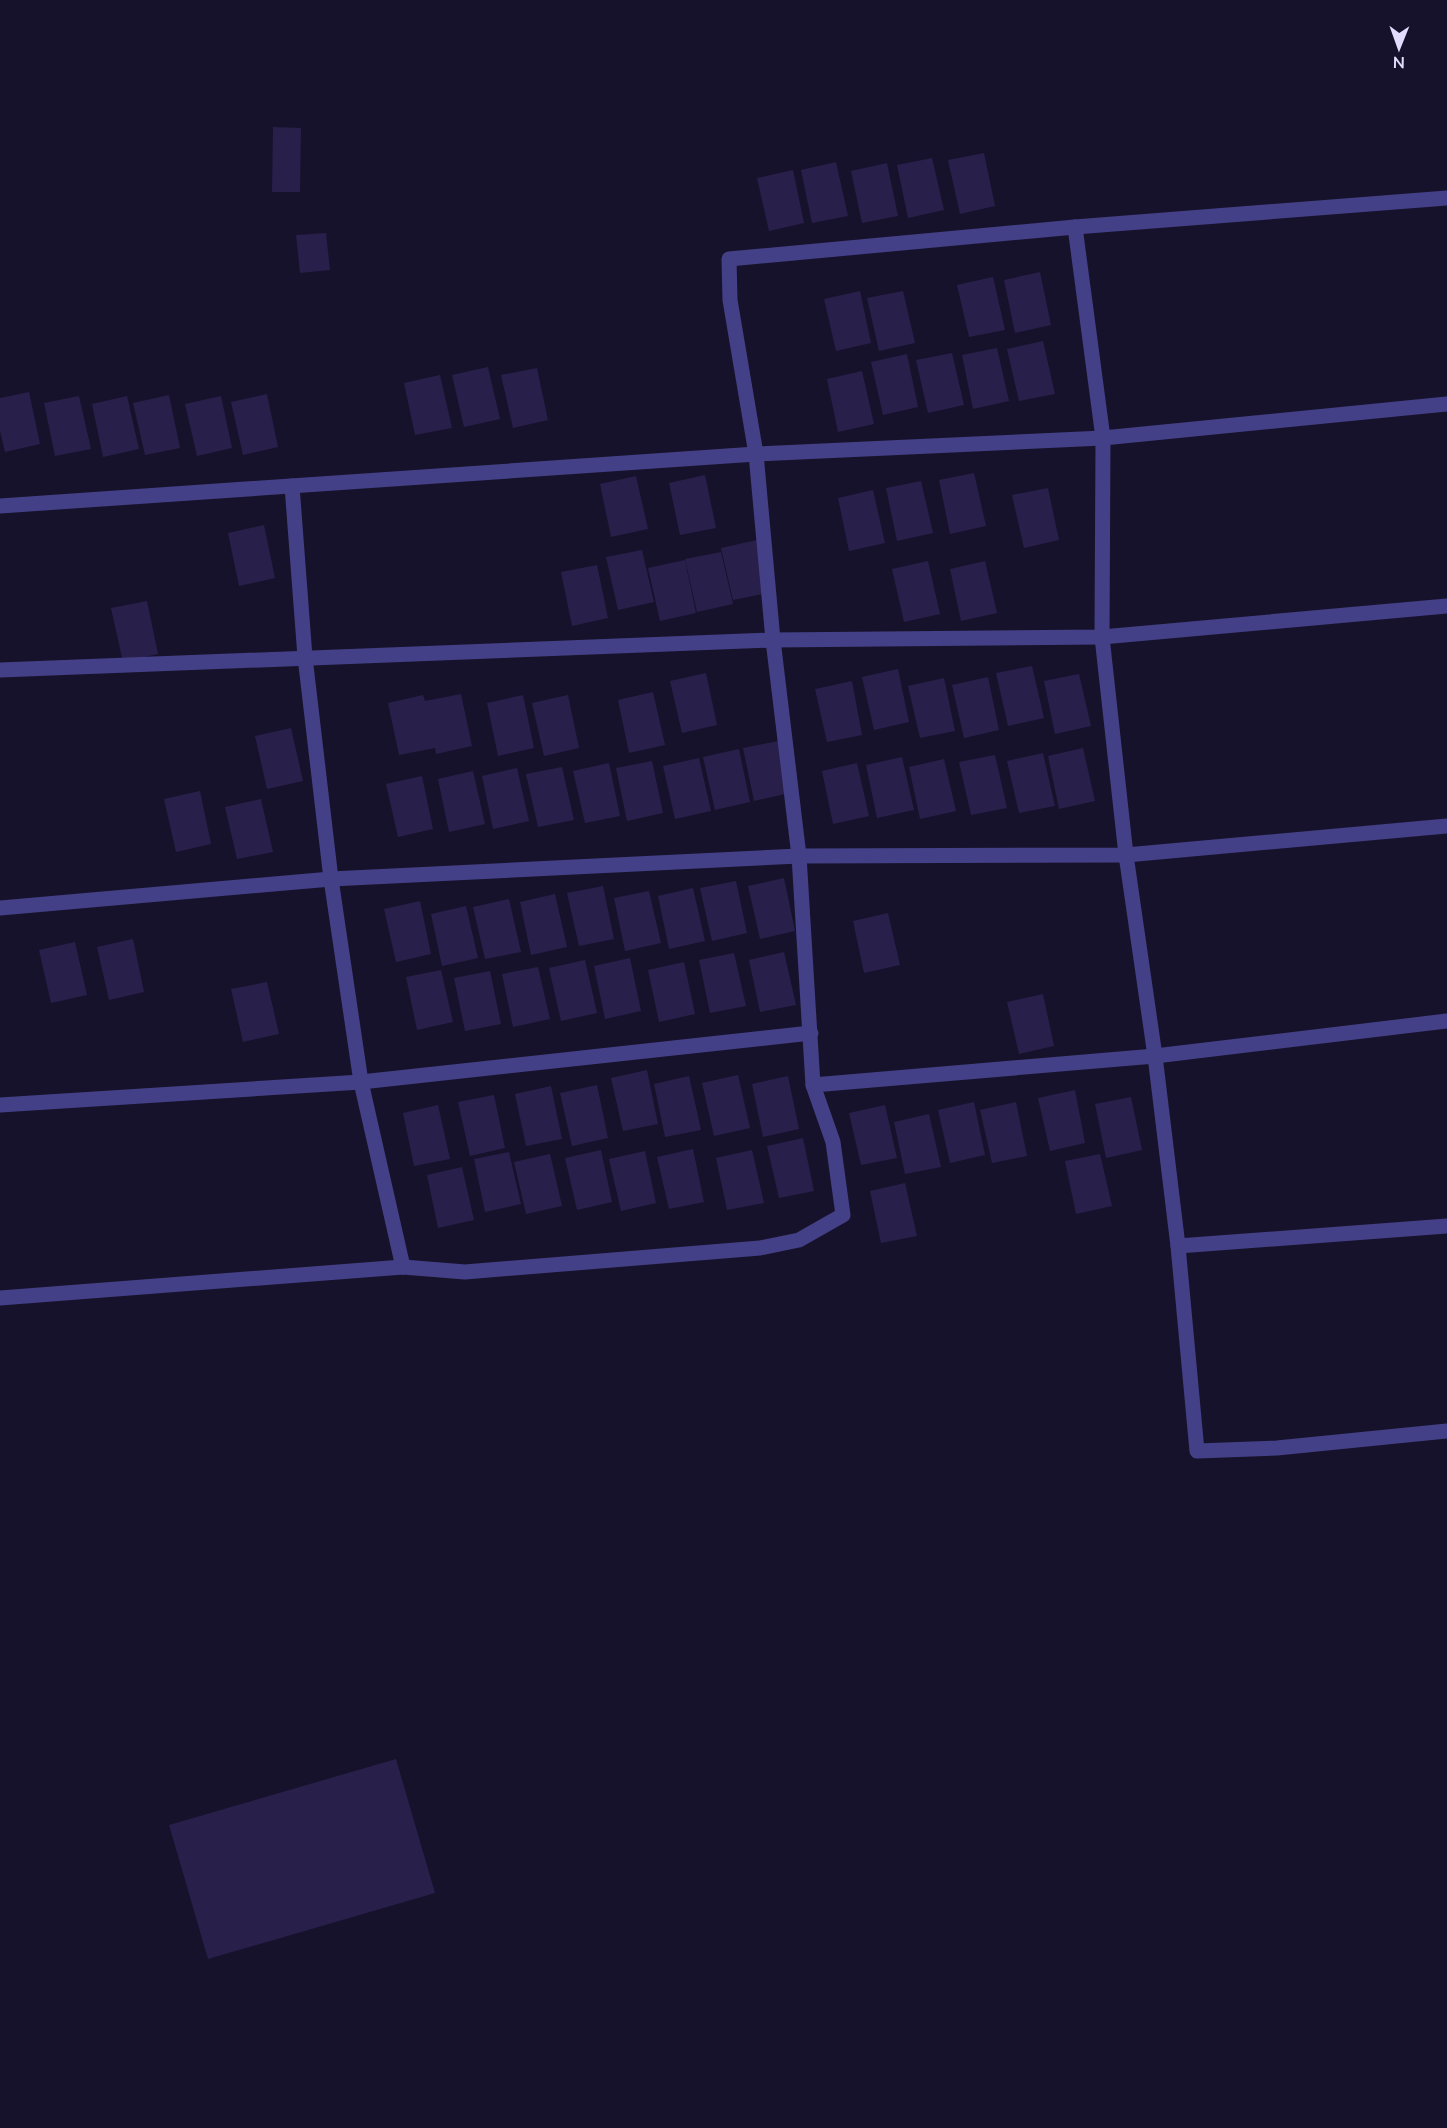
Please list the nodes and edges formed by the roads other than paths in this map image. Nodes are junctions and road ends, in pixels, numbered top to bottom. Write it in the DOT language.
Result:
graph roads {
  1 [pos="1447,198"];
  2 [pos="1075,227"];
  3 [pos="1447,404"];
  4 [pos="1103,438"];
  5 [pos="756,454"];
  6 [pos="292,486"];
  7 [pos="0,506"];
  8 [pos="1447,606"];
  9 [pos="1102,638"];
  10 [pos="773,640"];
  11 [pos="305,657"];
  12 [pos="0,670"];
  13 [pos="1447,826"];
  14 [pos="1126,855"];
  15 [pos="799,856"];
  16 [pos="331,879"];
  17 [pos="0,908"];
  18 [pos="1447,1021"];
  19 [pos="811,1033"];
  20 [pos="1155,1056"];
  21 [pos="361,1082"];
  22 [pos="813,1085"];
  23 [pos="0,1105"];
  24 [pos="1447,1226"];
  25 [pos="1178,1246"];
  26 [pos="403,1268"];
  27 [pos="0,1298"];
  28 [pos="1447,1431"];
  1 -- 2 [label="street"];
  2 -- 4 [label="street"];
  2 -- 5 [label="street"];
  3 -- 4 [label="street"];
  4 -- 5 [label="street"];
  4 -- 9 [label="street"];
  5 -- 6 [label="street"];
  5 -- 10 [label="street"];
  6 -- 7 [label="street"];
  6 -- 11 [label="street"];
  8 -- 9 [label="street"];
  9 -- 10 [label="street"];
  9 -- 14 [label="street"];
  10 -- 11 [label="street"];
  10 -- 15 [label="street"];
  11 -- 12 [label="street"];
  11 -- 16 [label="street"];
  13 -- 14 [label="street"];
  14 -- 15 [label="street"];
  14 -- 20 [label="street"];
  15 -- 16 [label="street"];
  15 -- 19 [label="street"];
  16 -- 17 [label="street"];
  16 -- 21 [label="street"];
  18 -- 20 [label="street"];
  19 -- 21 [label="street"];
  19 -- 22 [label="street"];
  20 -- 22 [label="street"];
  20 -- 25 [label="street"];
  21 -- 23 [label="street"];
  21 -- 26 [label="street"];
  22 -- 26 [label="street"];
  24 -- 25 [label="street"];
  25 -- 28 [label="street"];
  26 -- 27 [label="street"];
}
